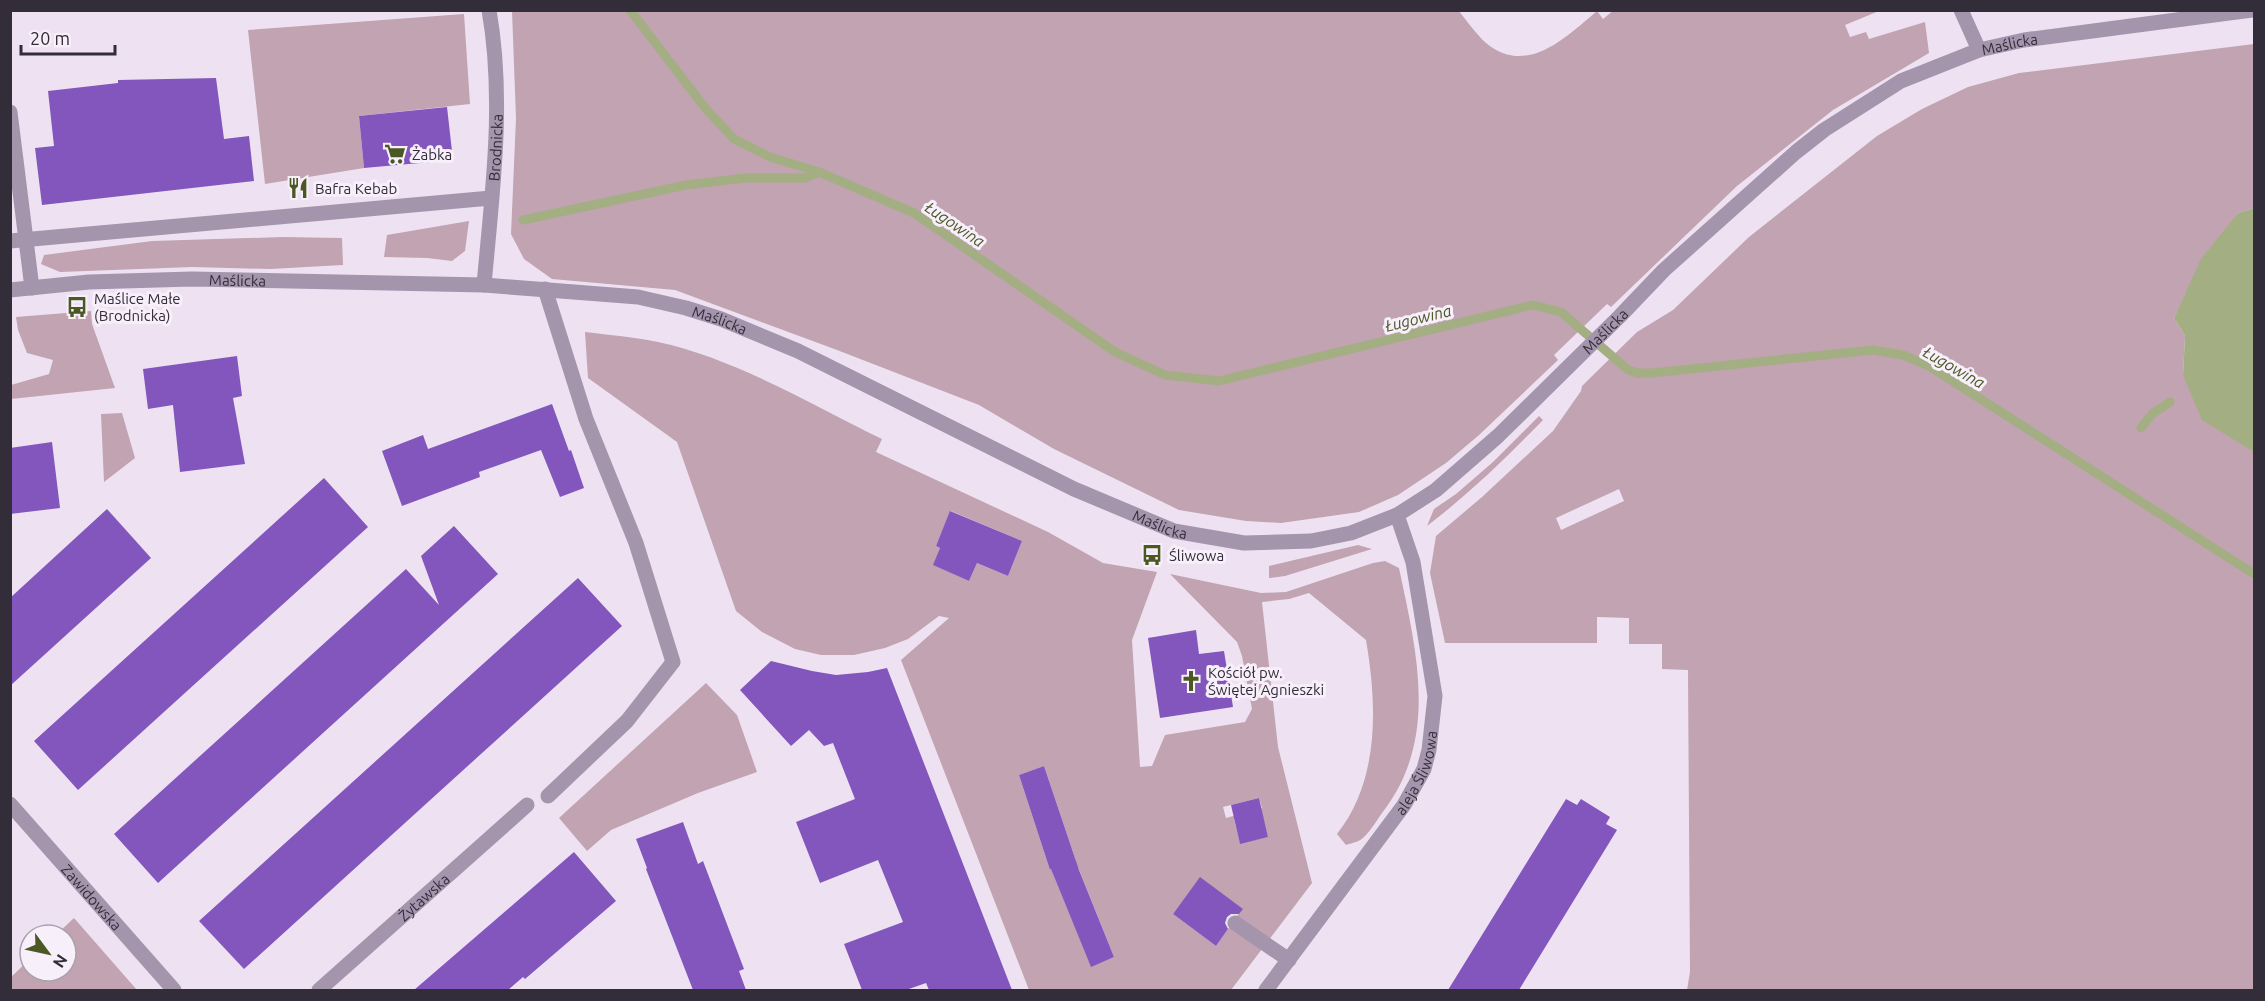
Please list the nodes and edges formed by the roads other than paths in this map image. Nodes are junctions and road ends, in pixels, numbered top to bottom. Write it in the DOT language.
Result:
graph roads {
  1 [pos="489,10"];
  2 [pos="1961,10"];
  3 [pos="2252,10"];
  4 [pos="1979,50"];
  5 [pos="10,112"];
  6 [pos="491,198"];
  7 [pos="18,239"];
  8 [pos="484,285"];
  9 [pos="32,288"];
  10 [pos="545,289"];
  11 [pos="10,290"];
  12 [pos="1397,515"];
  13 [pos="548,795"];
  14 [pos="10,804"];
  15 [pos="527,805"];
  16 [pos="1235,923"];
  17 [pos="1289,960"];
  18 [pos="174,990"];
  19 [pos="319,990"];
  20 [pos="1266,990"];
  1 -- 6 [label="street, Brodnicka"];
  2 -- 4 [label="street"];
  3 -- 4 [label="street, Maślicka"];
  4 -- 12 [label="street, Maślicka"];
  5 -- 7 [label="street"];
  6 -- 7 [label="street"];
  6 -- 8 [label="street, Brodnicka"];
  7 -- 9 [label="street"];
  8 -- 9 [label="street, Maślicka"];
  8 -- 10 [label="street, Maślicka"];
  9 -- 11 [label="street, Maślicka"];
  10 -- 12 [label="street, Maślicka"];
  10 -- 13 [label="street"];
  12 -- 17 [label="street, aleja Śliwowa"];
  14 -- 18 [label="street, Zawidowska"];
  15 -- 19 [label="street, Żytawska"];
  16 -- 17 [label="street"];
  17 -- 20 [label="street, aleja Śliwowa"];
}
